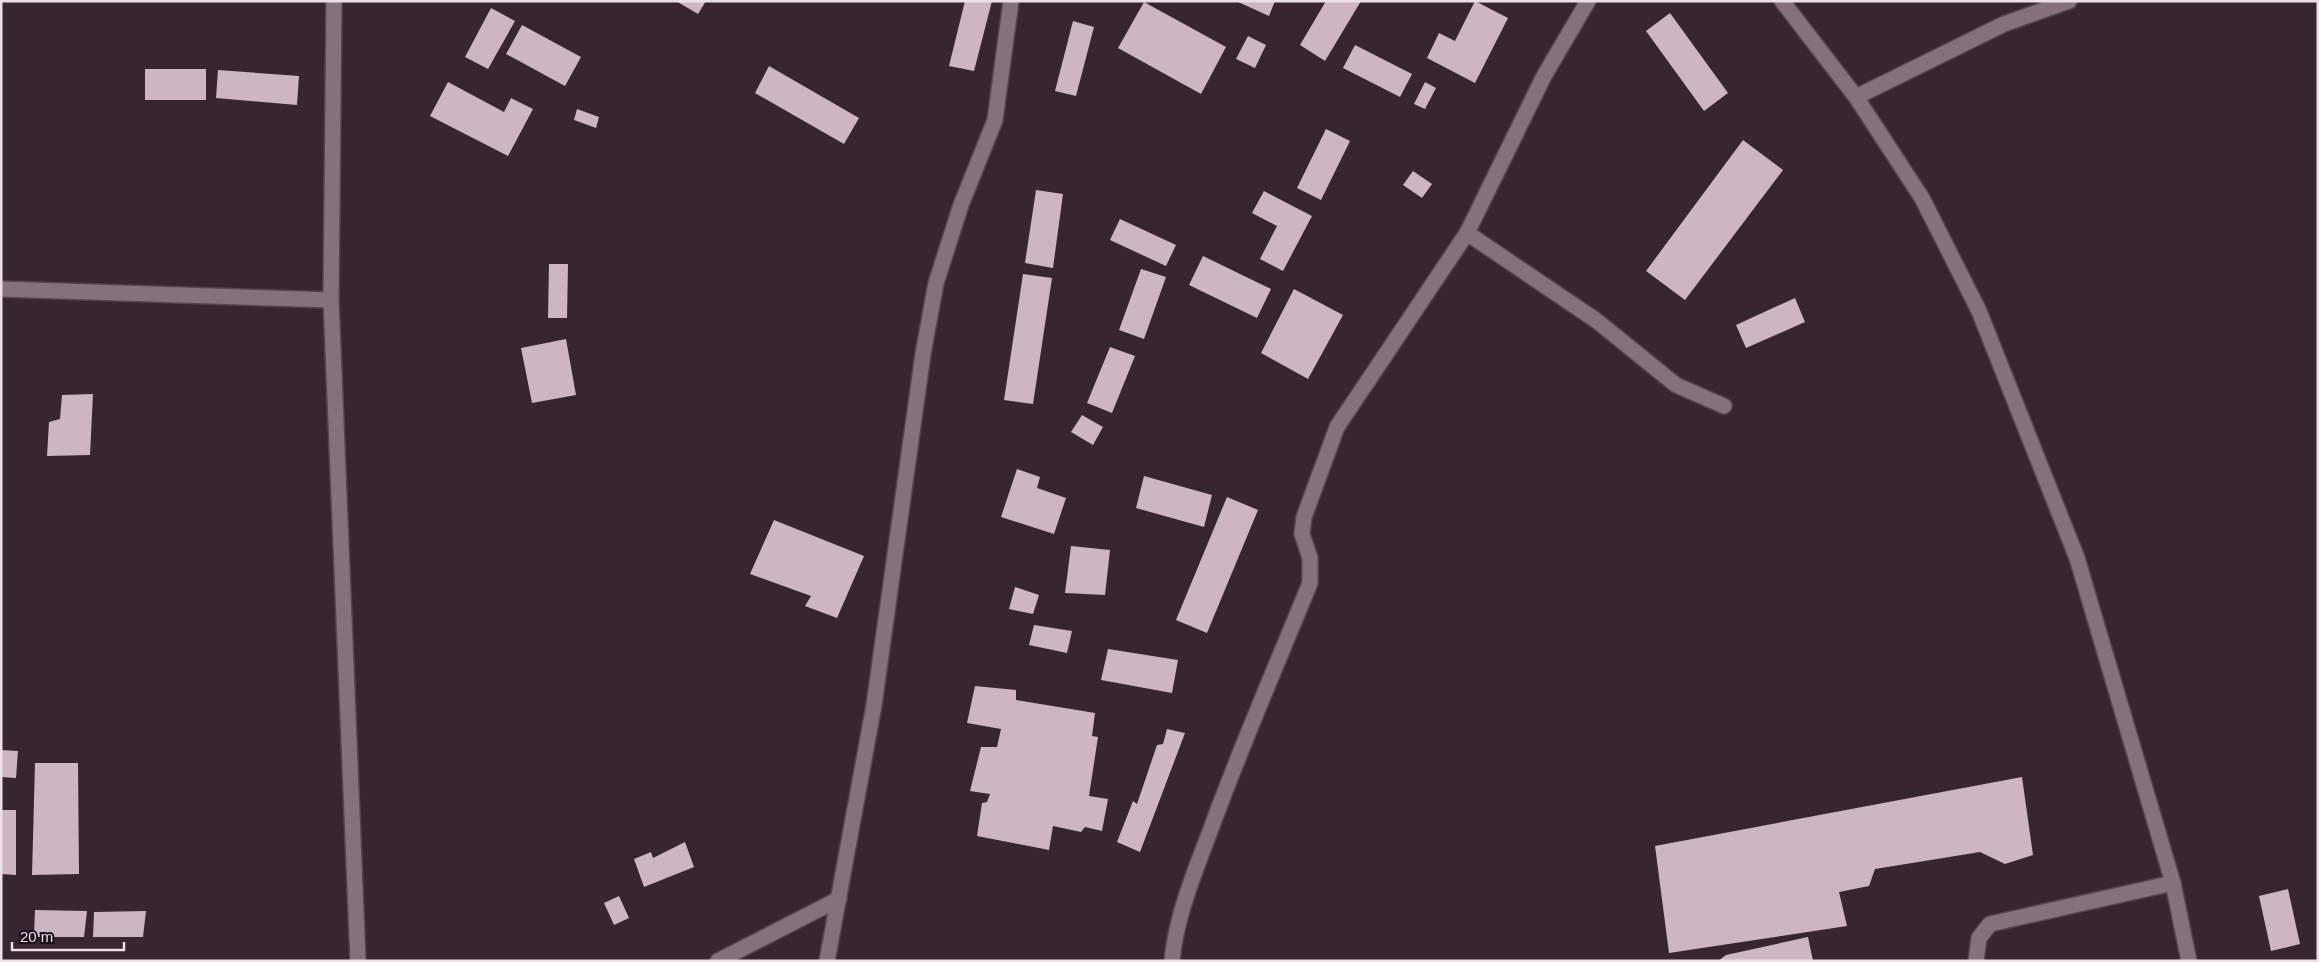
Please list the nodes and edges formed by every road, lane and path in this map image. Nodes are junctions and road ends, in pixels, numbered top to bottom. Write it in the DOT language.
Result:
graph roads {
  1 [pos="334,1"];
  2 [pos="1010,1"];
  3 [pos="1588,1"];
  4 [pos="1782,1"];
  5 [pos="2069,1"];
  6 [pos="1856,97"];
  7 [pos="1467,233"];
  8 [pos="1,289"];
  9 [pos="331,300"];
  10 [pos="1724,406"];
  11 [pos="2173,883"];
  12 [pos="839,898"];
  13 [pos="358,961"];
  14 [pos="718,961"];
  15 [pos="828,961"];
  16 [pos="1172,961"];
  17 [pos="1976,961"];
  18 [pos="2189,961"];
  1 -- 9 [label="street"];
  2 -- 12 [label="street"];
  3 -- 7 [label="street"];
  4 -- 6 [label="street"];
  5 -- 6 [label="street"];
  6 -- 11 [label="street"];
  7 -- 10 [label="street"];
  7 -- 16 [label="street"];
  8 -- 9 [label="street"];
  9 -- 13 [label="street"];
  11 -- 17 [label="street"];
  11 -- 18 [label="street"];
  12 -- 14 [label="street"];
  12 -- 15 [label="street"];
}
